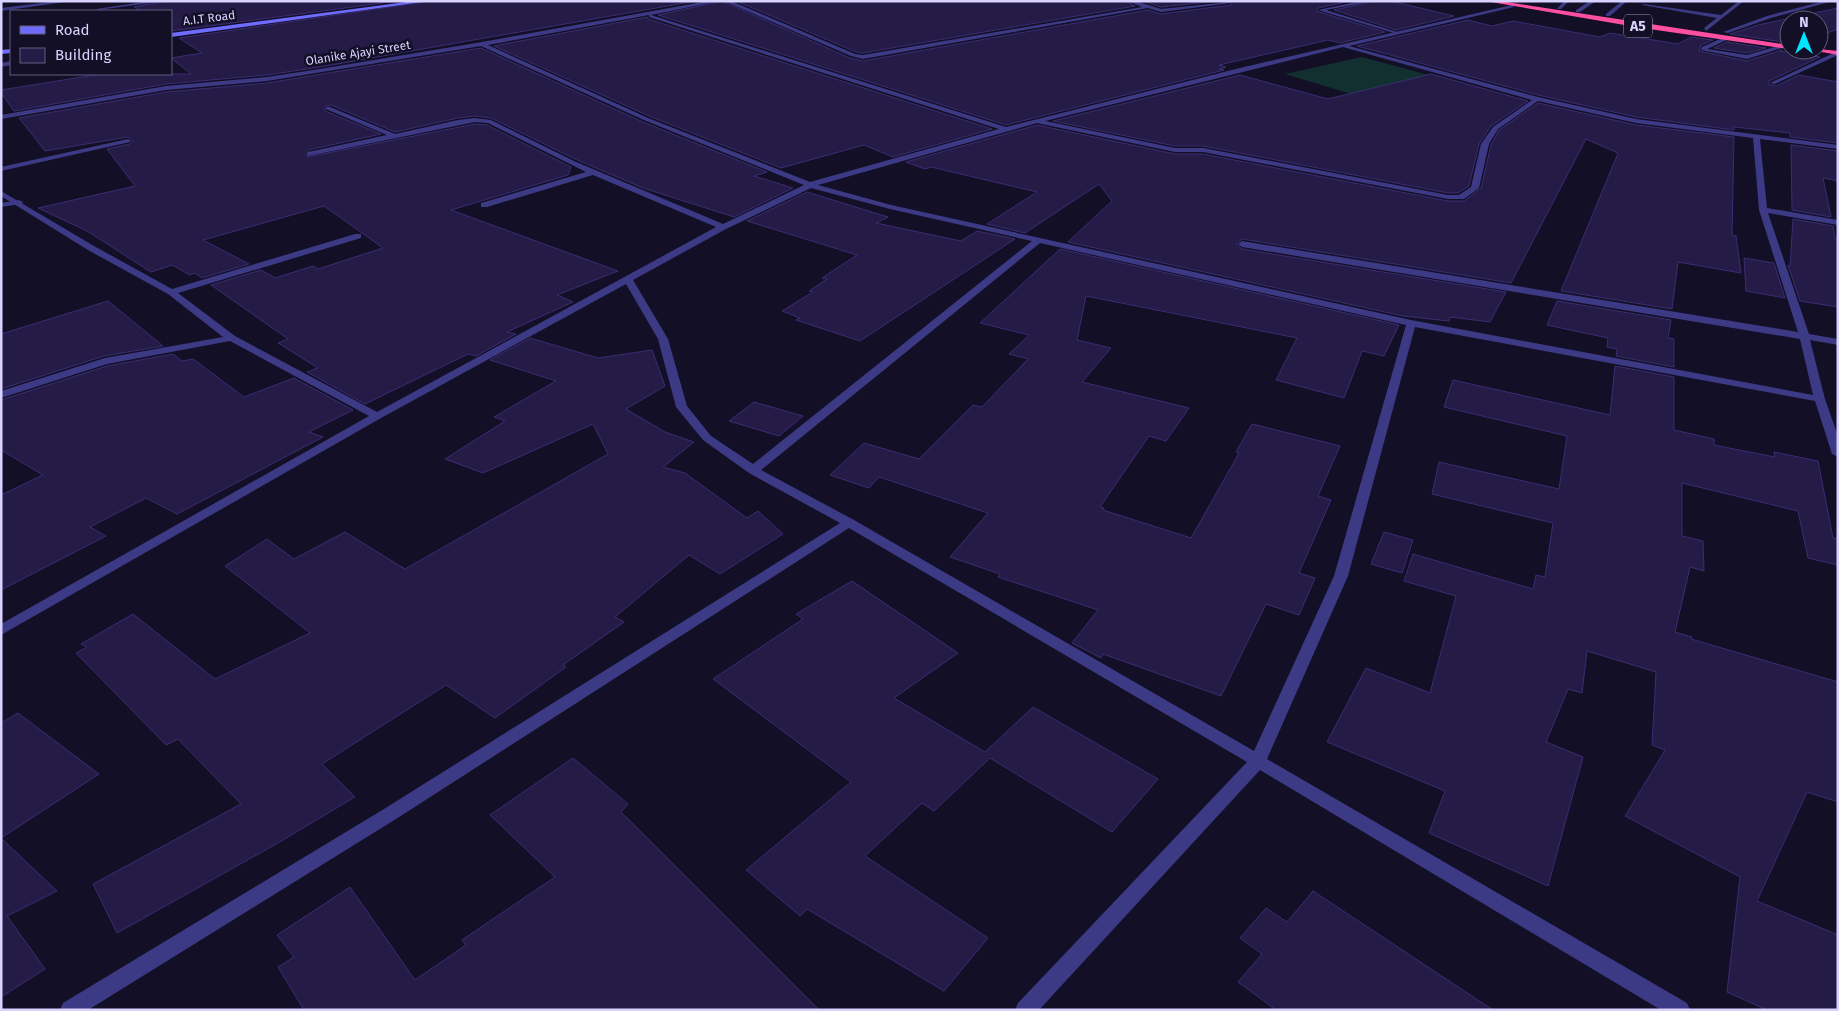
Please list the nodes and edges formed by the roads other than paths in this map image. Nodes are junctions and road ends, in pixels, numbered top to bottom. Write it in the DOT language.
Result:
graph roads {
  1 [pos="70,1"];
  2 [pos="96,1"];
  3 [pos="164,1"];
  4 [pos="402,1"];
  5 [pos="427,1"];
  6 [pos="717,1"];
  7 [pos="726,1"];
  8 [pos="1130,1"];
  9 [pos="1371,1"];
  10 [pos="1488,1"];
  11 [pos="1567,1"];
  12 [pos="1594,1"];
  13 [pos="1625,1"];
  14 [pos="1742,1"];
  15 [pos="1831,1"];
  16 [pos="1229,3"];
  17 [pos="1516,4"];
  18 [pos="1644,5"];
  19 [pos="1148,7"];
  20 [pos="1559,8"];
  21 [pos="1,10"];
  22 [pos="98,10"];
  23 [pos="1578,11"];
  24 [pos="649,15"];
  25 [pos="1608,15"];
  26 [pos="1722,17"];
  27 [pos="172,30"];
  28 [pos="1706,30"];
  29 [pos="1395,33"];
  30 [pos="172,34"];
  31 [pos="1727,35"];
  32 [pos="1779,43"];
  33 [pos="482,44"];
  34 [pos="1712,44"];
  35 [pos="1728,46"];
  36 [pos="1344,47"];
  37 [pos="1779,47"];
  38 [pos="1745,49"];
  39 [pos="1762,52"];
  40 [pos="1837,53"];
  41 [pos="1774,83"];
  42 [pos="1537,99"];
  43 [pos="328,108"];
  44 [pos="1,116"];
  45 [pos="1037,122"];
  46 [pos="1006,129"];
  47 [pos="394,136"];
  48 [pos="1755,136"];
  49 [pos="128,141"];
  50 [pos="1838,147"];
  51 [pos="311,154"];
  52 [pos="1,169"];
  53 [pos="594,172"];
  54 [pos="810,185"];
  55 [pos="1,193"];
  56 [pos="19,202"];
  57 [pos="1,206"];
  58 [pos="484,206"];
  59 [pos="1762,210"];
  60 [pos="1838,223"];
  61 [pos="723,227"];
  62 [pos="358,236"];
  63 [pos="1039,240"];
  64 [pos="1242,244"];
  65 [pos="628,279"];
  66 [pos="171,292"];
  67 [pos="1411,322"];
  68 [pos="1804,335"];
  69 [pos="231,338"];
  70 [pos="1838,342"];
  71 [pos="1,395"];
  72 [pos="1820,398"];
  73 [pos="377,416"];
  74 [pos="1838,454"];
  75 [pos="753,470"];
  76 [pos="849,523"];
  77 [pos="1,630"];
  78 [pos="1258,761"];
  79 [pos="70,1010"];
  80 [pos="1025,1010"];
  81 [pos="1680,1010"];
  1 -- 21 [label="street"];
  2 -- 22 [label="street"];
  3 -- 22 [label="street"];
  4 -- 27 [label="street, A.I.T Road"];
  5 -- 30 [label="street, A.I.T Road"];
  6 -- 24 [label="street, Olanike Ajayi Street"];
  7 -- 19 [label="street"];
  8 -- 19 [label="street"];
  9 -- 29 [label="street"];
  10 -- 17 [label="highway, A5"];
  11 -- 20 [label="street"];
  12 -- 23 [label="street"];
  13 -- 25 [label="street"];
  14 -- 26 [label="street"];
  15 -- 31 [label="street"];
  16 -- 19 [label="street"];
  17 -- 20 [label="highway, A5"];
  17 -- 29 [label="street"];
  17 -- 31 [label="highway, A5"];
  18 -- 26 [label="street"];
  20 -- 23 [label="highway, A5"];
  23 -- 25 [label="highway, A5"];
  24 -- 33 [label="street, Olanike Ajayi Street"];
  24 -- 46 [label="street"];
  25 -- 28 [label="highway, A5"];
  26 -- 28 [label="street"];
  28 -- 31 [label="highway, A5"];
  29 -- 36 [label="street"];
  31 -- 32 [label="highway, A5"];
  31 -- 34 [label="street"];
  33 -- 44 [label="street, Olanike Ajayi Street"];
  33 -- 54 [label="street"];
  34 -- 35 [label="street"];
  34 -- 39 [label="street"];
  36 -- 42 [label="street"];
  36 -- 45 [label="street"];
  37 -- 39 [label="street"];
  38 -- 39 [label="street"];
  40 -- 41 [label="street"];
  42 -- 45 [label="street"];
  42 -- 48 [label="street"];
  43 -- 47 [label="street"];
  45 -- 46 [label="street"];
  46 -- 54 [label="street"];
  47 -- 51 [label="street"];
  47 -- 53 [label="street"];
  48 -- 50 [label="street"];
  48 -- 59 [label="street"];
  49 -- 52 [label="street"];
  53 -- 58 [label="street"];
  53 -- 61 [label="street"];
  54 -- 61 [label="street"];
  54 -- 63 [label="street"];
  55 -- 56 [label="street"];
  56 -- 57 [label="street"];
  56 -- 66 [label="street"];
  59 -- 60 [label="street"];
  59 -- 68 [label="street"];
  61 -- 65 [label="street"];
  62 -- 66 [label="street"];
  63 -- 67 [label="street"];
  63 -- 75 [label="street"];
  64 -- 68 [label="street"];
  65 -- 73 [label="street"];
  65 -- 75 [label="street"];
  66 -- 69 [label="street"];
  67 -- 72 [label="street"];
  67 -- 78 [label="street"];
  68 -- 70 [label="street"];
  68 -- 72 [label="street"];
  69 -- 71 [label="street"];
  69 -- 73 [label="street"];
  72 -- 74 [label="street"];
  73 -- 77 [label="street"];
  75 -- 76 [label="street"];
  76 -- 78 [label="street"];
  76 -- 79 [label="street"];
  78 -- 80 [label="street"];
  78 -- 81 [label="street"];
}
